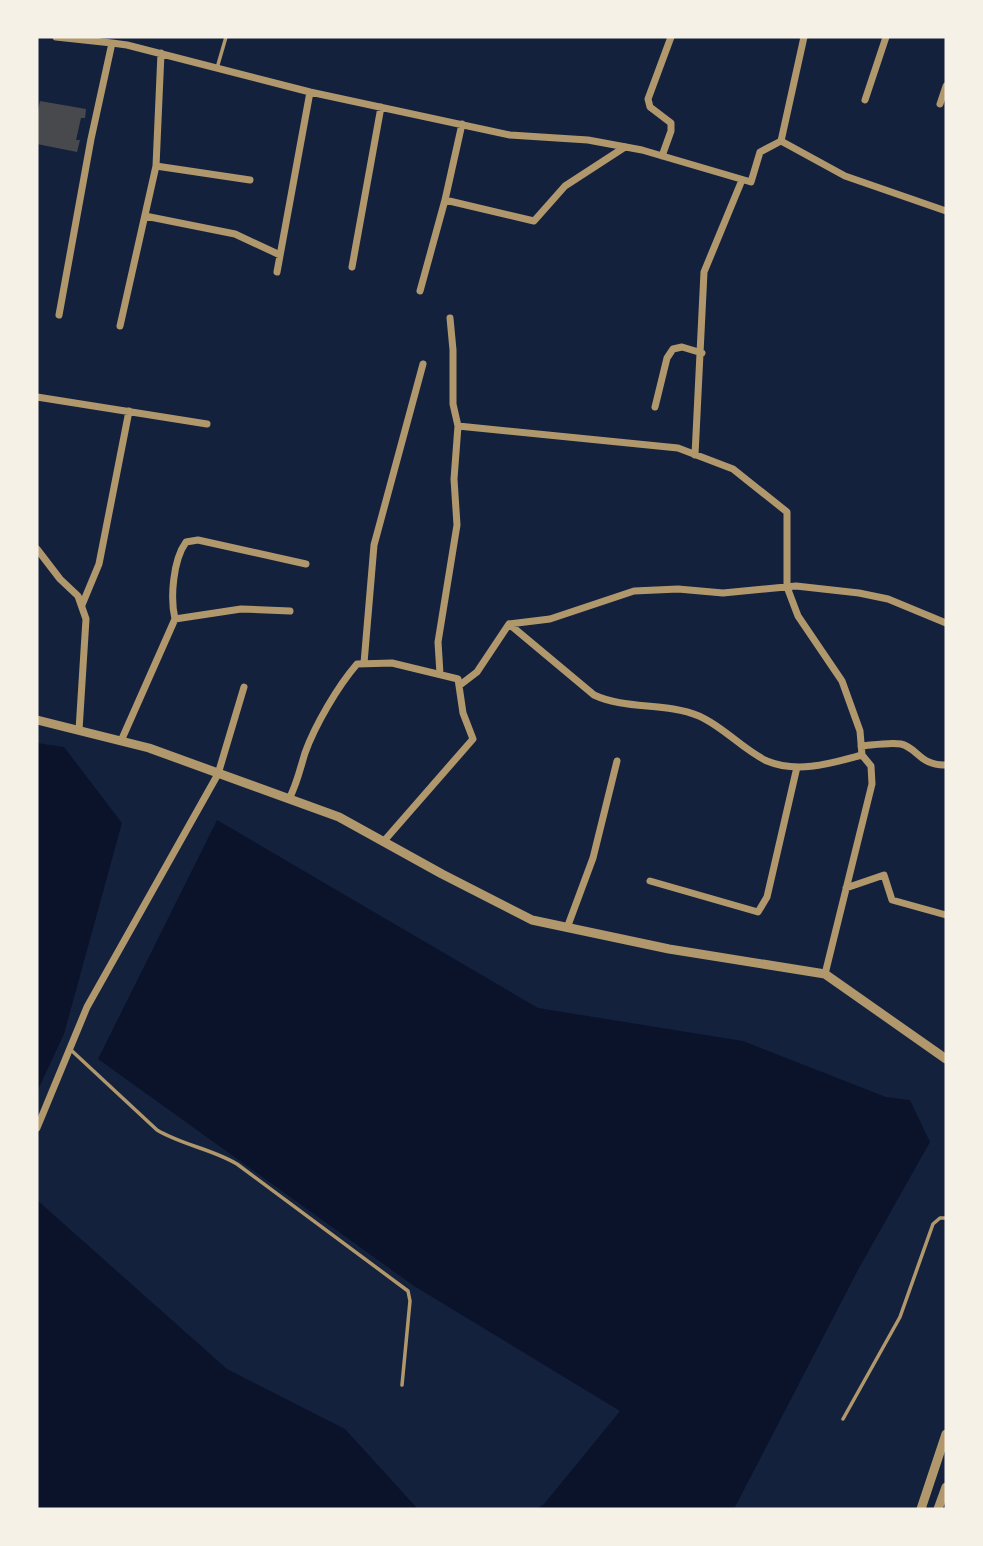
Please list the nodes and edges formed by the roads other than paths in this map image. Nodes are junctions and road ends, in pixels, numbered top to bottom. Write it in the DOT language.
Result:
graph roads {
  1 [pos="56,37"];
  2 [pos="226,37"];
  3 [pos="671,37"];
  4 [pos="804,37"];
  5 [pos="886,37"];
  6 [pos="112,43"];
  7 [pos="161,53"];
  8 [pos="217,68"];
  9 [pos="946,86"];
  10 [pos="310,92"];
  11 [pos="865,100"];
  12 [pos="940,104"];
  13 [pos="381,107"];
  14 [pos="462,124"];
  15 [pos="781,141"];
  16 [pos="625,147"];
  17 [pos="662,156"];
  18 [pos="156,166"];
  19 [pos="250,180"];
  20 [pos="742,180"];
  21 [pos="445,200"];
  22 [pos="946,211"];
  23 [pos="145,216"];
  24 [pos="280,255"];
  25 [pos="352,267"];
  26 [pos="277,272"];
  27 [pos="420,291"];
  28 [pos="59,315"];
  29 [pos="450,318"];
  30 [pos="120,326"];
  31 [pos="702,353"];
  32 [pos="423,364"];
  33 [pos="37,397"];
  34 [pos="656,407"];
  35 [pos="129,411"];
  36 [pos="207,424"];
  37 [pos="458,426"];
  38 [pos="695,455"];
  39 [pos="37,549"];
  40 [pos="306,564"];
  41 [pos="787,587"];
  42 [pos="82,605"];
  43 [pos="290,611"];
  44 [pos="946,611"];
  45 [pos="175,619"];
  46 [pos="945,622"];
  47 [pos="509,624"];
  48 [pos="364,663"];
  49 [pos="440,674"];
  50 [pos="460,685"];
  51 [pos="244,687"];
  52 [pos="37,720"];
  53 [pos="79,730"];
  54 [pos="121,741"];
  55 [pos="862,746"];
  56 [pos="862,755"];
  57 [pos="617,761"];
  58 [pos="946,765"];
  59 [pos="797,766"];
  60 [pos="218,774"];
  61 [pos="289,799"];
  62 [pos="384,842"];
  63 [pos="650,881"];
  64 [pos="846,888"];
  65 [pos="946,915"];
  66 [pos="567,928"];
  67 [pos="825,974"];
  68 [pos="69,1049"];
  69 [pos="946,1059"];
  70 [pos="37,1128"];
  71 [pos="946,1218"];
  72 [pos="402,1385"];
  73 [pos="843,1419"];
  74 [pos="946,1434"];
  75 [pos="946,1487"];
  76 [pos="921,1509"];
  77 [pos="938,1509"];
  1 -- 6 [label="street"];
  2 -- 8 [label="lane"];
  3 -- 17 [label="street"];
  4 -- 15 [label="street"];
  5 -- 11 [label="street"];
  6 -- 7 [label="street"];
  6 -- 28 [label="street"];
  7 -- 8 [label="street"];
  7 -- 18 [label="street"];
  8 -- 10 [label="street"];
  9 -- 12 [label="street"];
  10 -- 13 [label="street"];
  10 -- 24 [label="street"];
  13 -- 14 [label="street"];
  13 -- 25 [label="street"];
  14 -- 16 [label="street"];
  14 -- 21 [label="street"];
  15 -- 20 [label="street"];
  15 -- 22 [label="street"];
  16 -- 17 [label="street"];
  16 -- 21 [label="street"];
  17 -- 20 [label="street"];
  18 -- 19 [label="street"];
  18 -- 23 [label="street"];
  20 -- 31 [label="street"];
  21 -- 27 [label="street"];
  23 -- 24 [label="street"];
  23 -- 30 [label="street"];
  24 -- 26 [label="street"];
  29 -- 37 [label="street"];
  31 -- 34 [label="street"];
  31 -- 38 [label="street"];
  32 -- 48 [label="street"];
  33 -- 35 [label="street"];
  35 -- 36 [label="street"];
  35 -- 42 [label="street"];
  37 -- 38 [label="street"];
  37 -- 49 [label="street"];
  38 -- 41 [label="street"];
  39 -- 42 [label="street"];
  40 -- 45 [label="street"];
  41 -- 46 [label="street"];
  41 -- 47 [label="street"];
  41 -- 55 [label="street"];
  42 -- 53 [label="street"];
  43 -- 45 [label="street"];
  44 -- 46 [label="street"];
  45 -- 54 [label="street"];
  47 -- 50 [label="street"];
  47 -- 59 [label="street"];
  48 -- 49 [label="street"];
  48 -- 61 [label="street"];
  49 -- 50 [label="street"];
  50 -- 62 [label="street"];
  51 -- 60 [label="street"];
  52 -- 53 [label="street"];
  53 -- 54 [label="street"];
  54 -- 60 [label="street"];
  55 -- 56 [label="street"];
  55 -- 58 [label="street"];
  56 -- 59 [label="street"];
  56 -- 64 [label="street"];
  57 -- 66 [label="street"];
  59 -- 63 [label="street"];
  60 -- 61 [label="street"];
  60 -- 68 [label="street"];
  61 -- 62 [label="street"];
  62 -- 66 [label="street"];
  64 -- 65 [label="street"];
  64 -- 67 [label="street"];
  66 -- 67 [label="street"];
  67 -- 69 [label="street"];
  68 -- 70 [label="street"];
  68 -- 72 [label="lane"];
  71 -- 73 [label="lane"];
  74 -- 76 [label="street"];
  75 -- 77 [label="street"];
}
